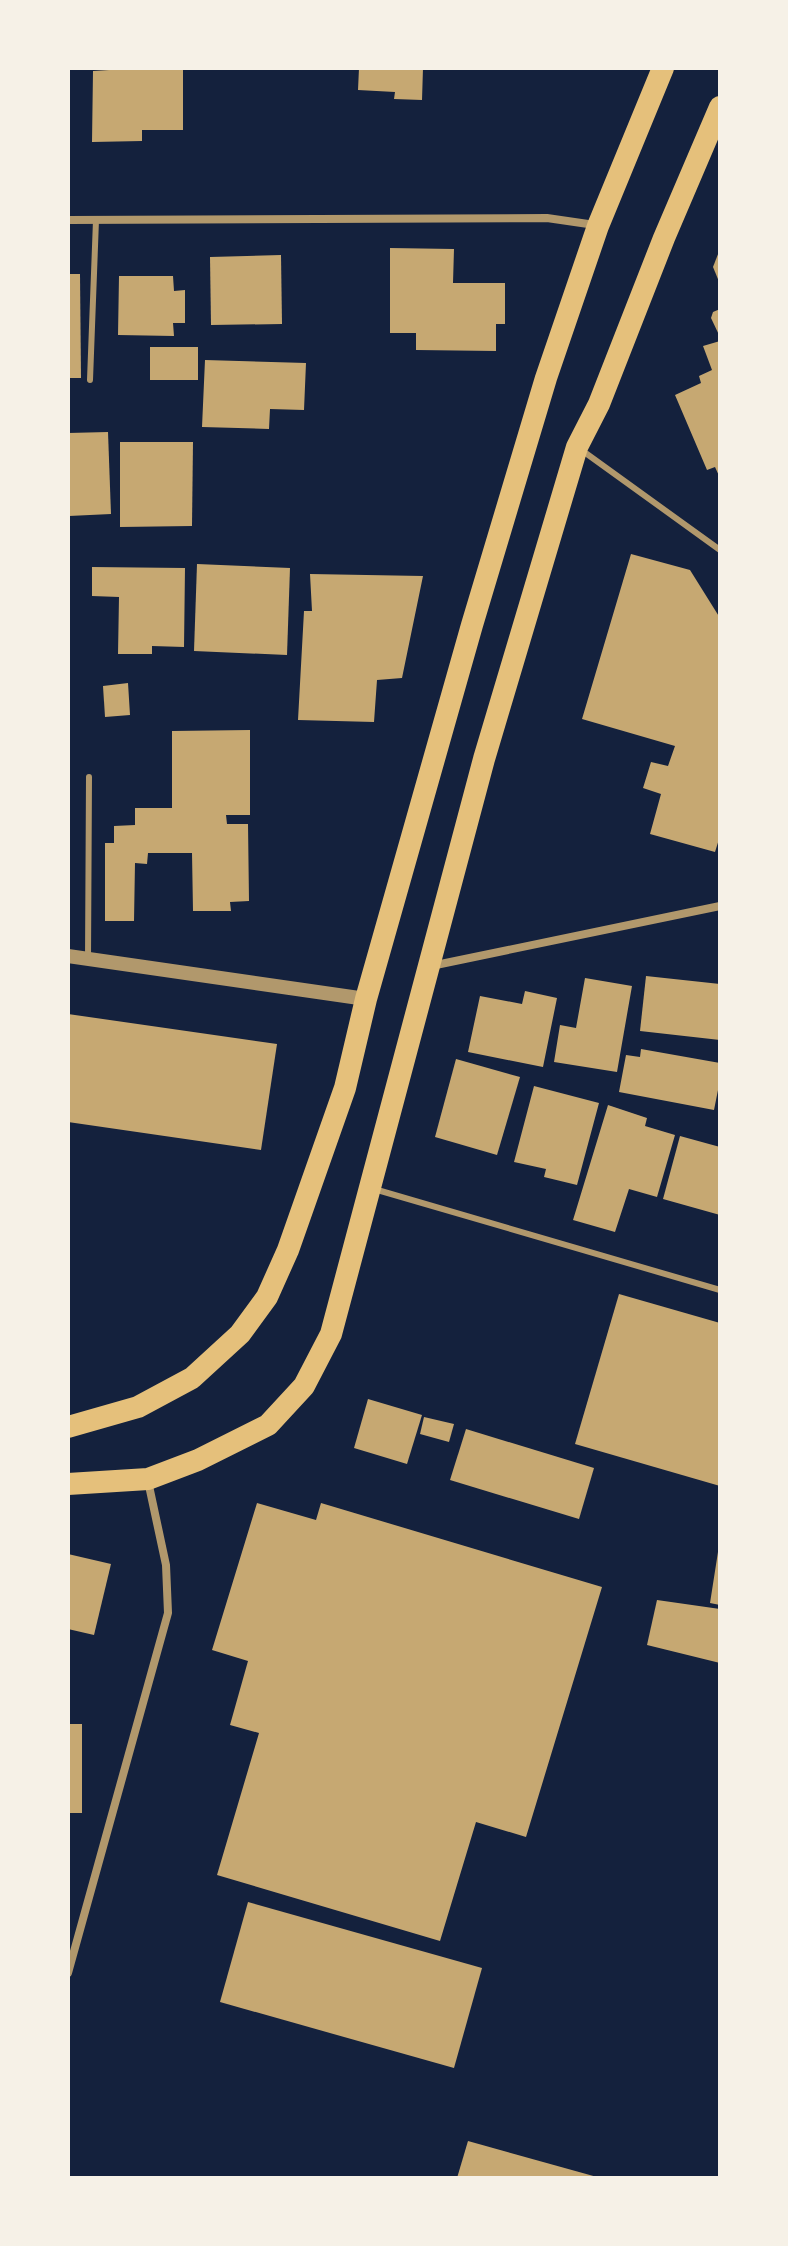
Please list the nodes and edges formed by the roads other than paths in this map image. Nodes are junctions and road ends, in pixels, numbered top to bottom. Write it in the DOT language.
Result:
graph roads {
  1 [pos="663,68"];
  2 [pos="718,116"];
  3 [pos="68,220"];
  4 [pos="96,220"];
  5 [pos="598,226"];
  6 [pos="90,380"];
  7 [pos="577,447"];
  8 [pos="720,550"];
  9 [pos="89,777"];
  10 [pos="720,906"];
  11 [pos="68,956"];
  12 [pos="88,959"];
  13 [pos="427,966"];
  14 [pos="366,999"];
  15 [pos="371,1188"];
  16 [pos="720,1290"];
  17 [pos="68,1427"];
  18 [pos="148,1479"];
  19 [pos="68,1484"];
  20 [pos="68,1973"];
  1 -- 5 [label="highway"];
  2 -- 7 [label="highway"];
  3 -- 4 [label="street"];
  4 -- 5 [label="street"];
  4 -- 6 [label="lane"];
  5 -- 14 [label="highway"];
  7 -- 8 [label="lane"];
  7 -- 13 [label="highway"];
  9 -- 12 [label="lane"];
  10 -- 13 [label="street"];
  11 -- 12 [label="street"];
  12 -- 14 [label="street"];
  13 -- 15 [label="highway"];
  14 -- 17 [label="highway"];
  15 -- 16 [label="lane"];
  15 -- 18 [label="highway"];
  18 -- 19 [label="highway"];
  18 -- 20 [label="street"];
}
